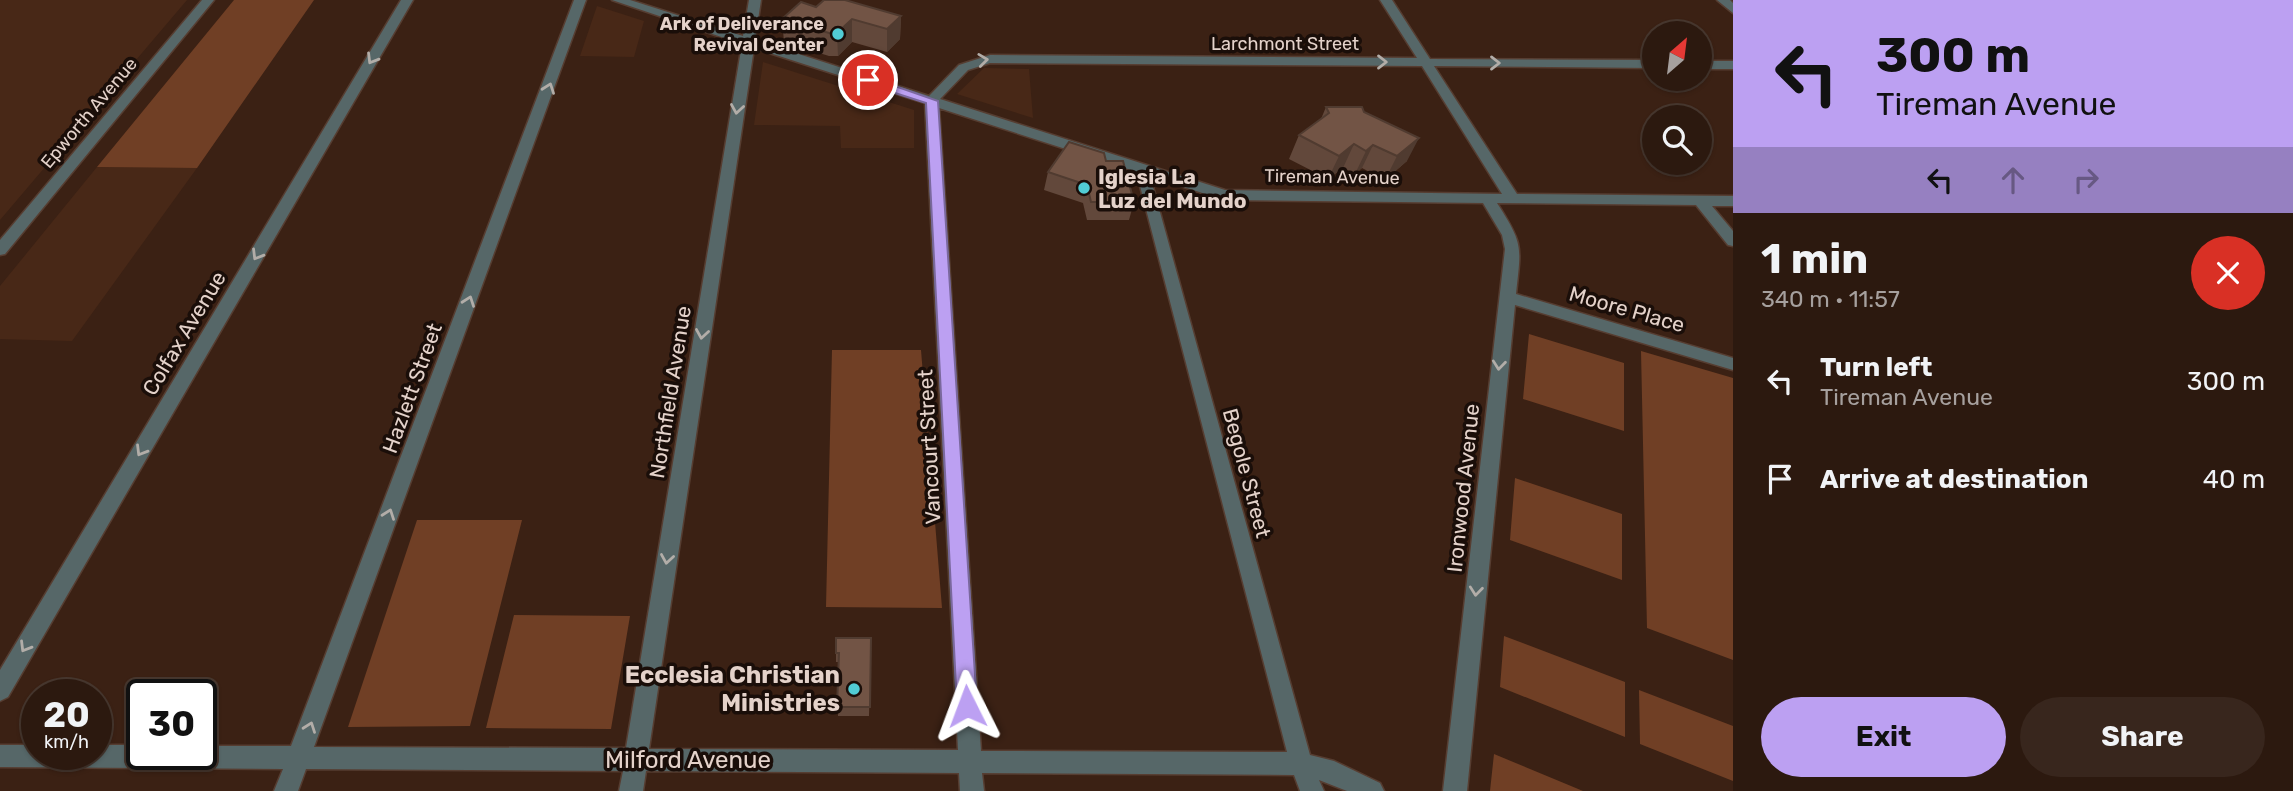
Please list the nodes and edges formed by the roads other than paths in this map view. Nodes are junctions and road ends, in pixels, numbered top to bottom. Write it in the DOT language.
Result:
graph roads {
  1 [pos="208,0"];
  2 [pos="407,0"];
  3 [pos="580,0"];
  4 [pos="618,0"];
  5 [pos="755,0"];
  6 [pos="1387,0"];
  7 [pos="1723,0"];
  8 [pos="1733,9"];
  9 [pos="748,42"];
  10 [pos="1426,63"];
  11 [pos="1642,64"];
  12 [pos="1712,65"];
  13 [pos="1733,65"];
  14 [pos="932,101"];
  15 [pos="1139,167"];
  16 [pos="1487,198"];
  17 [pos="1512,198"];
  18 [pos="1700,200"];
  19 [pos="1733,201"];
  20 [pos="1733,241"];
  21 [pos="0,250"];
  22 [pos="1507,297"];
  23 [pos="1733,364"];
  24 [pos="0,690"];
  25 [pos="0,756"];
  26 [pos="299,757"];
  27 [pos="636,760"];
  28 [pos="970,761"];
  29 [pos="1301,764"];
  30 [pos="286,791"];
  31 [pos="631,791"];
  32 [pos="972,791"];
  33 [pos="1312,791"];
  34 [pos="1372,791"];
  35 [pos="1455,791"];
  1 -- 21 [label="street, Epworth Avenue"];
  2 -- 24 [label="street, Colfax Avenue, one-way"];
  26 -- 3 [label="street, Hazlett Street, one-way"];
  4 -- 9 [label="street, Tireman Avenue"];
  5 -- 9 [label="street, Northfield Avenue"];
  6 -- 10 [label="street"];
  7 -- 8 [label="street"];
  9 -- 14 [label="street, Tireman Avenue"];
  9 -- 27 [label="street, Northfield Avenue, one-way"];
  10 -- 11 [label="street, Larchmont Street, one-way"];
  14 -- 10 [label="street, Larchmont Street, one-way"];
  10 -- 17 [label="street"];
  12 -- 13 [label="street"];
  14 -- 15 [label="street, Tireman Avenue"];
  14 -- 28 [label="street, Vancourt Street"];
  15 -- 16 [label="street, Tireman Avenue"];
  15 -- 29 [label="street, Begole Street"];
  16 -- 17 [label="street, Tireman Avenue"];
  16 -- 22 [label="street, Ironwood Avenue"];
  17 -- 18 [label="street, Tireman Avenue"];
  18 -- 19 [label="street, Tireman Avenue"];
  18 -- 20 [label="street"];
  22 -- 23 [label="street, Moore Place"];
  22 -- 35 [label="street, Ironwood Avenue, one-way"];
  25 -- 26 [label="street, Milford Avenue"];
  26 -- 27 [label="street, Milford Avenue"];
  26 -- 30 [label="street, Hazlett Street"];
  27 -- 28 [label="street, Milford Avenue"];
  27 -- 31 [label="street, Northfield Avenue"];
  28 -- 29 [label="street, Milford Avenue"];
  28 -- 32 [label="street, Vancourt Street"];
  29 -- 33 [label="street, Begole Street"];
  29 -- 34 [label="street, Milford Avenue"];
}
